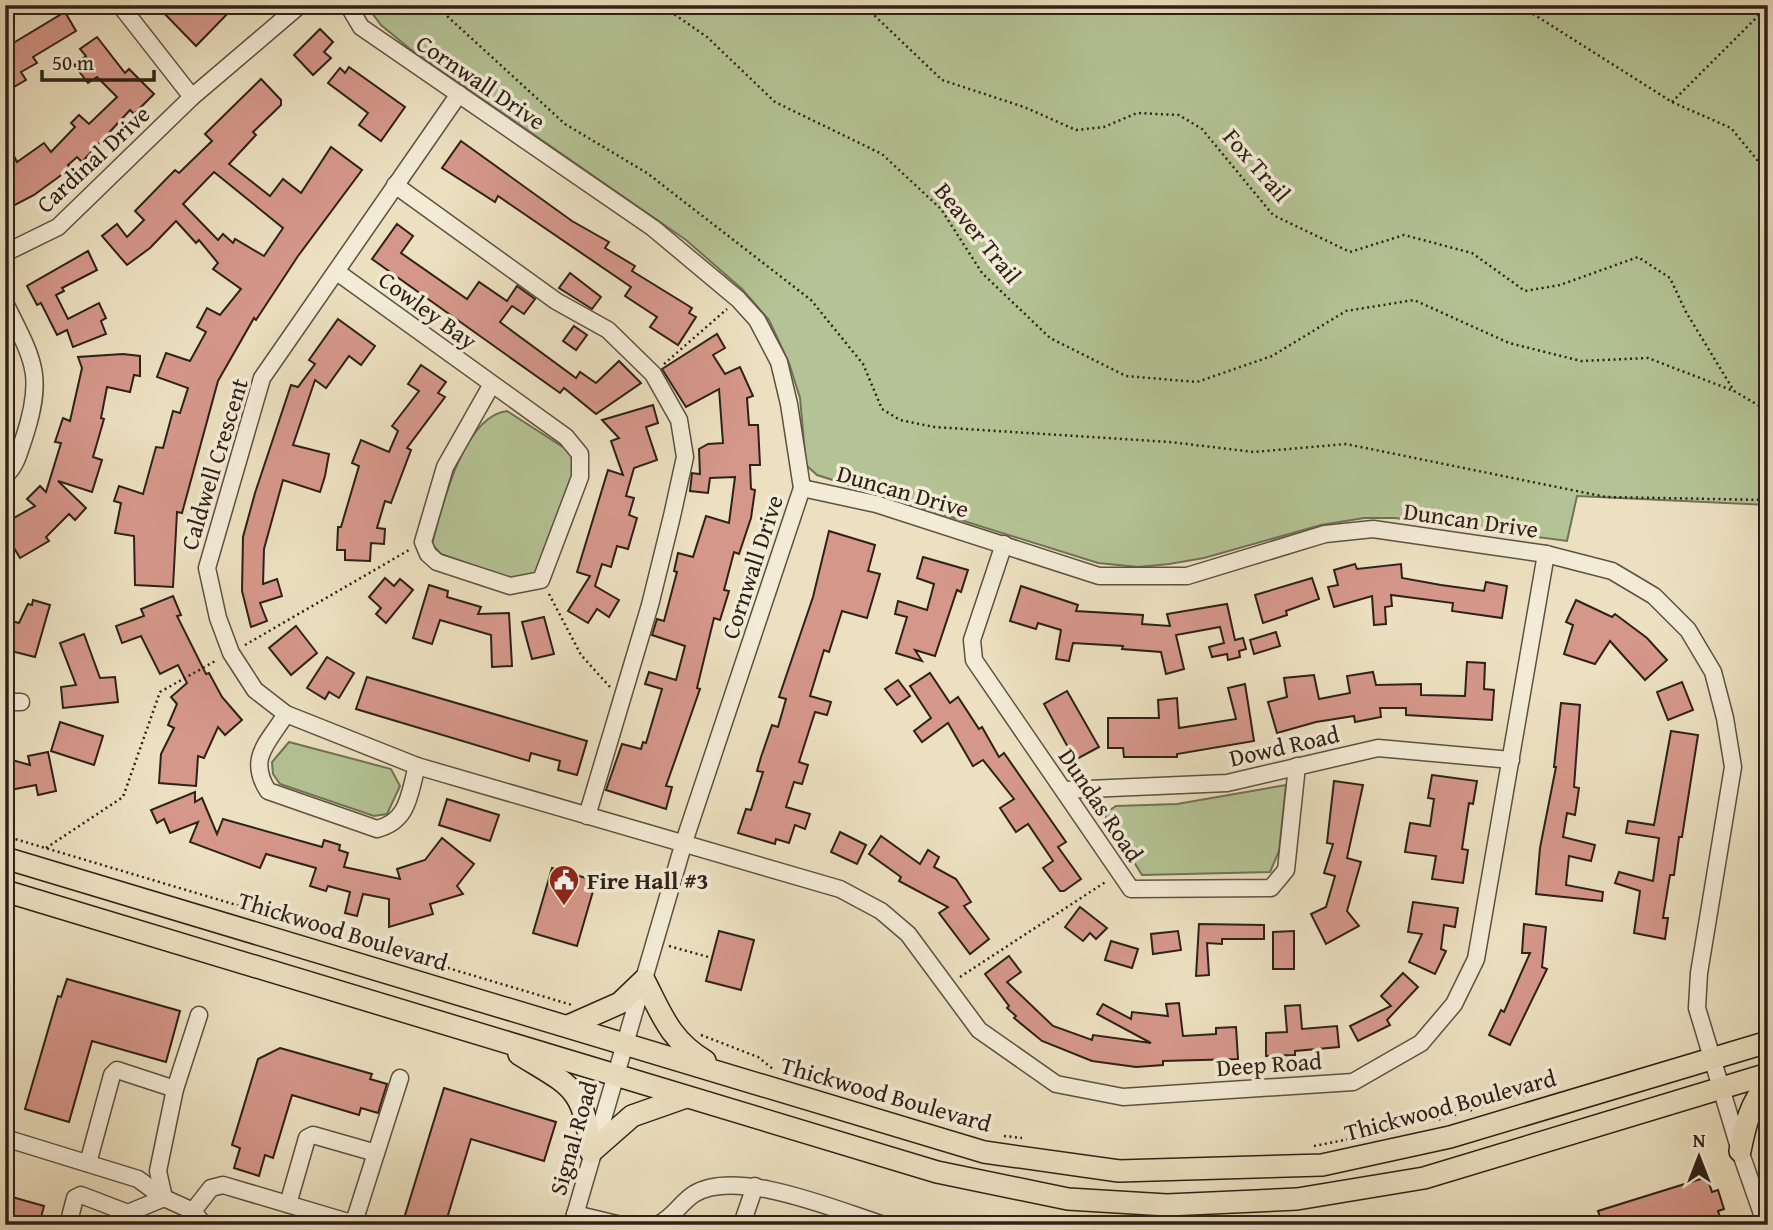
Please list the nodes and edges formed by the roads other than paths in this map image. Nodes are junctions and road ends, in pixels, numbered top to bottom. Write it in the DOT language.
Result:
graph roads {
  1 [pos="121,5"];
  2 [pos="300,5"];
  3 [pos="348,5"];
  4 [pos="459,94"];
  5 [pos="192,97"];
  6 [pos="395,185"];
  7 [pos="5,253"];
  8 [pos="337,272"];
  9 [pos="5,303"];
  10 [pos="492,384"];
  11 [pos="5,476"];
  12 [pos="802,488"];
  13 [pos="1004,544"];
  14 [pos="1546,554"];
  15 [pos="286,714"];
  16 [pos="1511,760"];
  17 [pos="418,766"];
  18 [pos="1297,766"];
  19 [pos="1065,790"];
  20 [pos="587,816"];
  21 [pos="684,842"];
  22 [pos="5,858"];
  23 [pos="5,891"];
  24 [pos="644,980"];
  25 [pos="199,1015"];
  26 [pos="568,1026"];
  27 [pos="496,1040"];
  28 [pos="1768,1042"];
  29 [pos="625,1044"];
  30 [pos="1711,1059"];
  31 [pos="729,1074"];
  32 [pos="1768,1074"];
  33 [pos="616,1075"];
  34 [pos="400,1078"];
  35 [pos="1768,1083"];
  36 [pos="1720,1087"];
  37 [pos="175,1089"];
  38 [pos="686,1097"];
  39 [pos="5,1138"];
  40 [pos="1740,1151"];
  41 [pos="592,1152"];
  42 [pos="376,1153"];
  43 [pos="88,1163"];
  44 [pos="754,1186"];
  45 [pos="164,1198"];
  46 [pos="288,1204"];
  47 [pos="193,1211"];
  48 [pos="573,1219"];
  49 [pos="741,1224"];
  50 [pos="878,1224"];
  51 [pos="68,1225"];
  52 [pos="204,1225"];
  53 [pos="621,1225"];
  54 [pos="657,1225"];
  55 [pos="1766,1225"];
  1 -- 5 [label="street"];
  2 -- 5 [label="street, Cardinal Drive"];
  3 -- 4 [label="street, Cornwall Drive"];
  4 -- 6 [label="street, Caldwell Crescent"];
  4 -- 12 [label="street, Cornwall Drive"];
  5 -- 7 [label="street, Cardinal Drive"];
  6 -- 8 [label="street, Caldwell Crescent"];
  6 -- 20 [label="street"];
  8 -- 10 [label="street, Cowley Bay"];
  8 -- 15 [label="street, Caldwell Crescent"];
  9 -- 11 [label="street"];
  10 -- 10 [label="street, Cowley Bay"];
  12 -- 13 [label="street, Duncan Drive"];
  12 -- 21 [label="street, Cornwall Drive"];
  13 -- 14 [label="street, Duncan Drive"];
  13 -- 19 [label="street, Dundas Road"];
  14 -- 16 [label="street, Deep Road"];
  14 -- 30 [label="street, Duncan Drive"];
  15 -- 17 [label="street, Caldwell Crescent"];
  15 -- 17 [label="street"];
  16 -- 18 [label="street, Dowd Road"];
  16 -- 21 [label="street, Deep Road"];
  17 -- 20 [label="street, Caldwell Crescent"];
  18 -- 19 [label="street, Dowd Road"];
  18 -- 19 [label="street, Dundas Road"];
  20 -- 21 [label="street, Caldwell Crescent"];
  21 -- 24 [label="street, Cornwall Drive"];
  22 -- 26 [label="main road, Thickwood Boulevard"];
  23 -- 27 [label="main road"];
  24 -- 26 [label="main road"];
  24 -- 29 [label="street, Cornwall Drive"];
  24 -- 31 [label="main road"];
  25 -- 37 [label="street"];
  26 -- 29 [label="main road, Thickwood Boulevard"];
  27 -- 33 [label="main road"];
  27 -- 41 [label="main road"];
  28 -- 30 [label="main road, Thickwood Boulevard"];
  29 -- 31 [label="main road, Thickwood Boulevard"];
  29 -- 33 [label="street, Signal Road"];
  30 -- 31 [label="main road, Thickwood Boulevard"];
  30 -- 36 [label="street, Duncan Drive"];
  32 -- 36 [label="main road"];
  33 -- 38 [label="main road"];
  33 -- 41 [label="street, Signal Road"];
  34 -- 42 [label="street"];
  35 -- 40 [label="main road"];
  36 -- 38 [label="main road"];
  36 -- 40 [label="street, Duncan Drive"];
  37 -- 43 [label="street"];
  37 -- 45 [label="street"];
  38 -- 41 [label="main road"];
  39 -- 43 [label="street"];
  40 -- 55 [label="street, Duncan Drive"];
  41 -- 48 [label="street, Signal Road"];
  42 -- 46 [label="street"];
  42 -- 46 [label="street"];
  43 -- 45 [label="street"];
  44 -- 49 [label="street"];
  44 -- 50 [label="street"];
  44 -- 54 [label="street"];
  45 -- 47 [label="street"];
  45 -- 51 [label="street"];
  46 -- 47 [label="street"];
  47 -- 52 [label="street"];
  48 -- 53 [label="street, Signal Road"];
}
